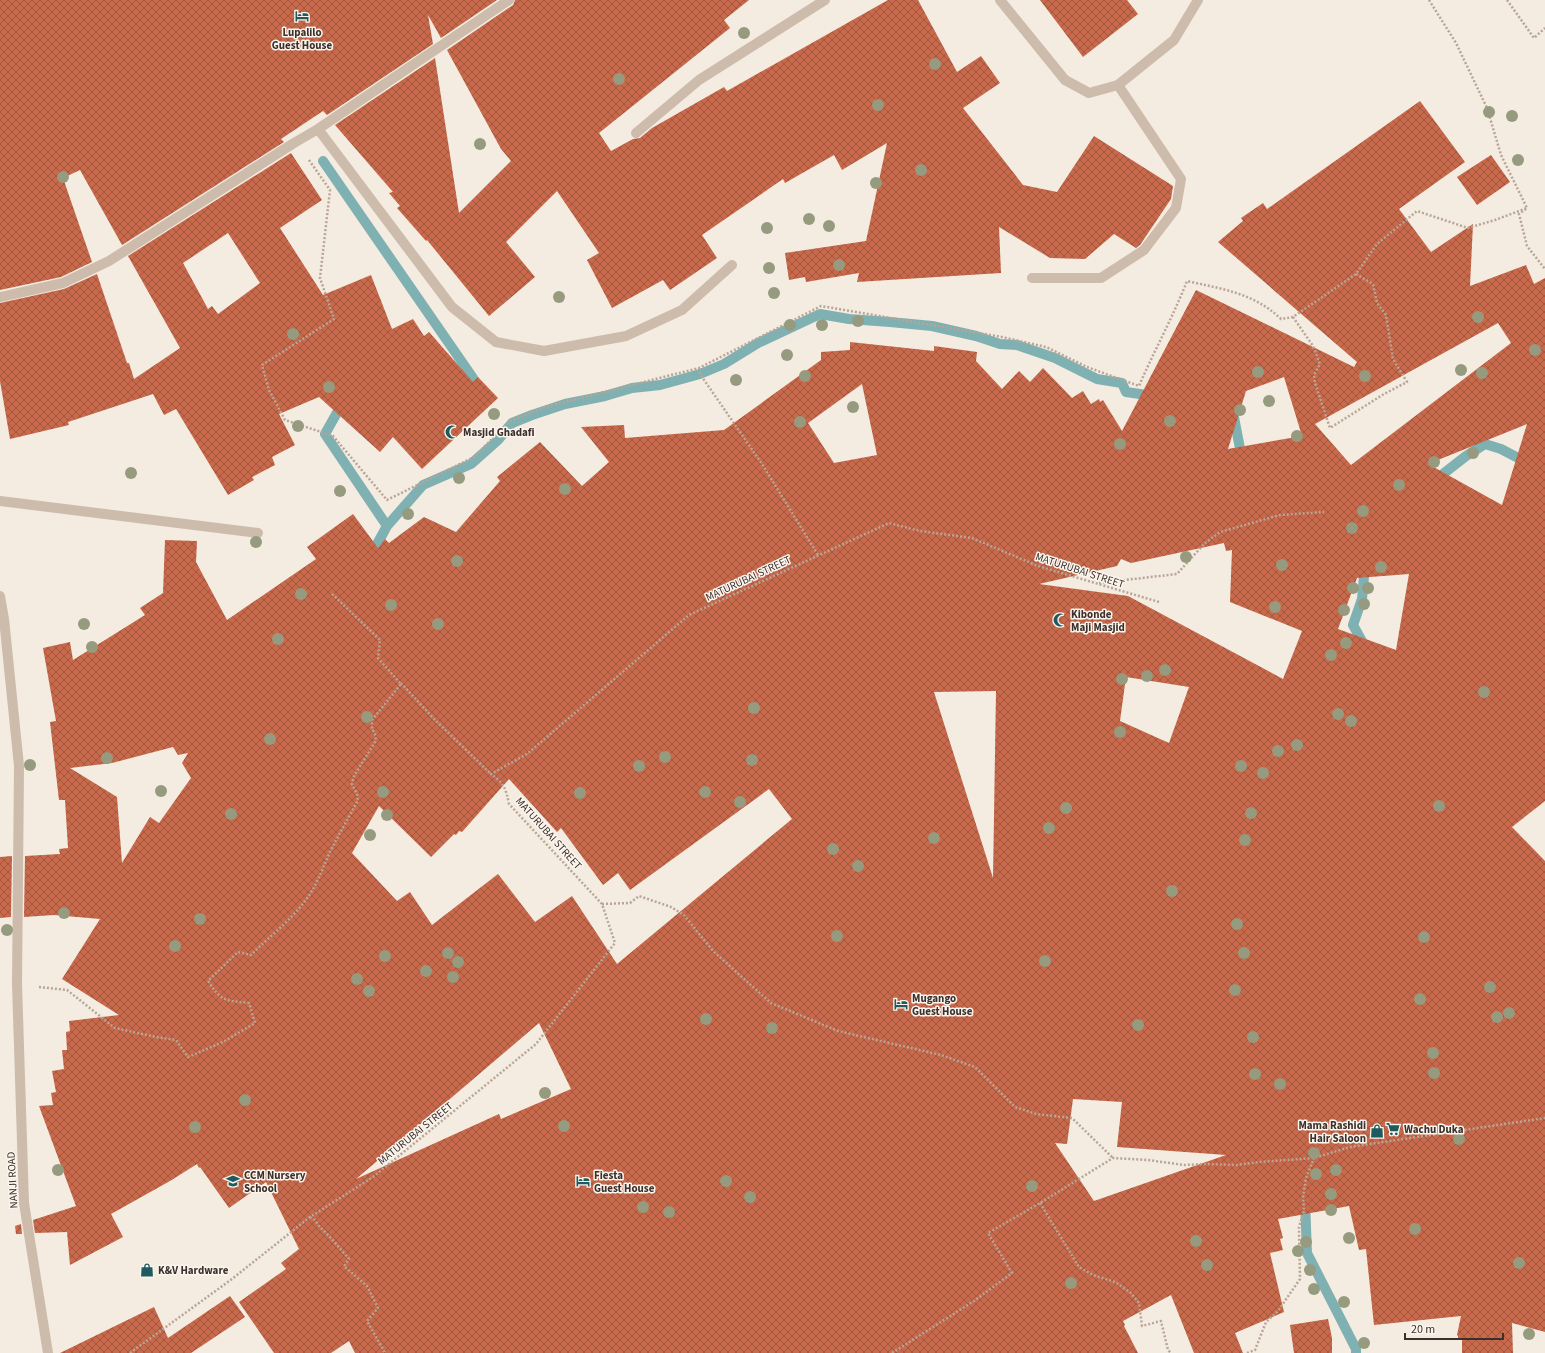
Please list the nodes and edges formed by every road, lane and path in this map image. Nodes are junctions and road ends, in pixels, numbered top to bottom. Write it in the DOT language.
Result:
graph roads {
  1 [pos="509,0"];
  2 [pos="825,0"];
  3 [pos="1000,0"];
  4 [pos="1198,0"];
  5 [pos="1429,0"];
  6 [pos="1507,0"];
  7 [pos="1545,28"];
  8 [pos="1118,85"];
  9 [pos="318,130"];
  10 [pos="636,133"];
  11 [pos="294,143"];
  12 [pos="1527,208"];
  13 [pos="732,265"];
  14 [pos="1545,269"];
  15 [pos="1356,274"];
  16 [pos="1032,278"];
  17 [pos="0,297"];
  18 [pos="1293,317"];
  19 [pos="699,368"];
  20 [pos="0,501"];
  21 [pos="1324,512"];
  22 [pos="258,533"];
  23 [pos="818,555"];
  24 [pos="1096,584"];
  25 [pos="331,592"];
  26 [pos="0,596"];
  27 [pos="1159,602"];
  28 [pos="378,658"];
  29 [pos="491,774"];
  30 [pos="602,904"];
  31 [pos="17,984"];
  32 [pos="1545,1118"];
  33 [pos="1113,1158"];
  34 [pos="1314,1158"];
  35 [pos="1040,1203"];
  36 [pos="310,1218"];
  37 [pos="48,1353"];
  38 [pos="130,1353"];
  39 [pos="384,1353"];
  40 [pos="892,1353"];
  41 [pos="1171,1353"];
  42 [pos="1247,1353"];
  1 -- 9 [label="street"];
  2 -- 10 [label="street"];
  3 -- 8 [label="street"];
  4 -- 8 [label="street"];
  5 -- 12 [label="path"];
  6 -- 7 [label="path"];
  8 -- 16 [label="street"];
  9 -- 11 [label="street"];
  9 -- 13 [label="street"];
  11 -- 17 [label="street"];
  11 -- 19 [label="path"];
  12 -- 14 [label="path"];
  12 -- 15 [label="path"];
  15 -- 18 [label="path"];
  15 -- 18 [label="path"];
  18 -- 19 [label="path"];
  19 -- 23 [label="path"];
  20 -- 22 [label="street"];
  21 -- 24 [label="path"];
  23 -- 24 [label="path, MATURUBAI STREET"];
  23 -- 29 [label="path, MATURUBAI STREET"];
  24 -- 27 [label="path, MATURUBAI STREET"];
  25 -- 28 [label="path"];
  26 -- 31 [label="street, NANJI ROAD"];
  28 -- 29 [label="path"];
  28 -- 31 [label="path"];
  29 -- 30 [label="path, MATURUBAI STREET"];
  30 -- 33 [label="path"];
  30 -- 36 [label="path, MATURUBAI STREET"];
  31 -- 37 [label="street, NANJI ROAD"];
  32 -- 34 [label="path"];
  33 -- 34 [label="path"];
  33 -- 35 [label="path"];
  34 -- 42 [label="path"];
  35 -- 40 [label="path"];
  35 -- 41 [label="path"];
  36 -- 38 [label="path, MATURUBAI STREET"];
  36 -- 39 [label="path"];
}
